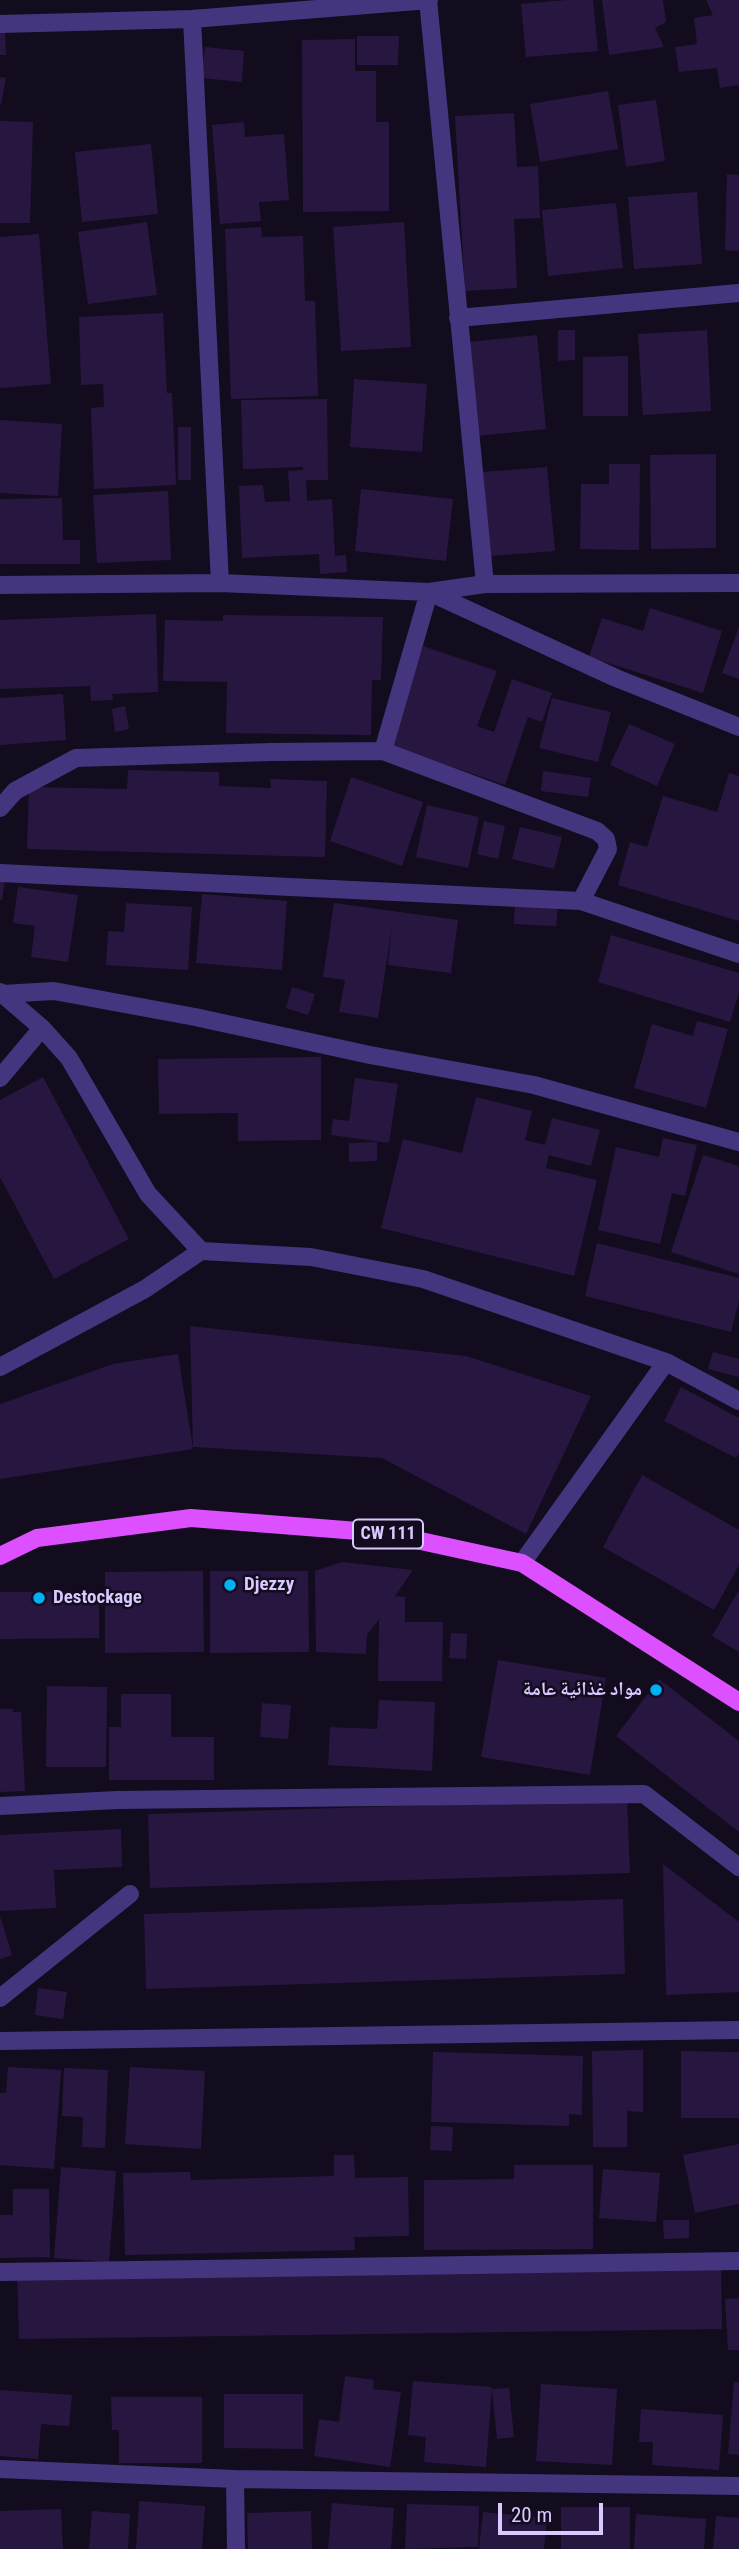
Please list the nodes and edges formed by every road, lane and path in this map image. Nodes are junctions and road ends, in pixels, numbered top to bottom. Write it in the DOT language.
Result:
graph roads {
  1 [pos="428,0"];
  2 [pos="395,2"];
  3 [pos="192,19"];
  4 [pos="0,24"];
  5 [pos="739,293"];
  6 [pos="458,318"];
  7 [pos="220,583"];
  8 [pos="739,583"];
  9 [pos="485,584"];
  10 [pos="0,585"];
  11 [pos="429,592"];
  12 [pos="739,727"];
  13 [pos="383,751"];
  14 [pos="0,808"];
  15 [pos="0,873"];
  16 [pos="581,901"];
  17 [pos="739,954"];
  18 [pos="1,993"];
  19 [pos="42,1028"];
  20 [pos="0,1078"];
  21 [pos="739,1142"];
  22 [pos="201,1251"];
  23 [pos="666,1362"];
  24 [pos="0,1367"];
  25 [pos="739,1401"];
  26 [pos="0,1556"];
  27 [pos="522,1563"];
  28 [pos="739,1702"];
  29 [pos="0,1805"];
  30 [pos="739,1867"];
  31 [pos="130,1894"];
  32 [pos="0,1998"];
  33 [pos="739,2030"];
  34 [pos="0,2041"];
  35 [pos="739,2261"];
  36 [pos="0,2272"];
  37 [pos="0,2469"];
  38 [pos="235,2479"];
  39 [pos="739,2486"];
  40 [pos="236,2549"];
  1 -- 2 [label="street"];
  1 -- 6 [label="street"];
  2 -- 3 [label="street"];
  3 -- 4 [label="street"];
  3 -- 7 [label="street"];
  5 -- 6 [label="street"];
  6 -- 9 [label="street"];
  7 -- 10 [label="street"];
  7 -- 11 [label="street"];
  8 -- 9 [label="street"];
  9 -- 11 [label="street"];
  11 -- 12 [label="street"];
  11 -- 13 [label="street"];
  13 -- 14 [label="street"];
  13 -- 16 [label="street"];
  15 -- 16 [label="street"];
  16 -- 17 [label="street"];
  18 -- 19 [label="street"];
  18 -- 21 [label="street"];
  19 -- 20 [label="street"];
  19 -- 22 [label="street"];
  22 -- 23 [label="street"];
  22 -- 24 [label="street"];
  23 -- 25 [label="street"];
  23 -- 27 [label="street"];
  26 -- 27 [label="main road, CW 111"];
  27 -- 28 [label="main road, CW 111"];
  29 -- 30 [label="street"];
  31 -- 32 [label="street"];
  33 -- 34 [label="street"];
  35 -- 36 [label="street"];
  37 -- 38 [label="street"];
  38 -- 39 [label="street"];
  38 -- 40 [label="street"];
}
